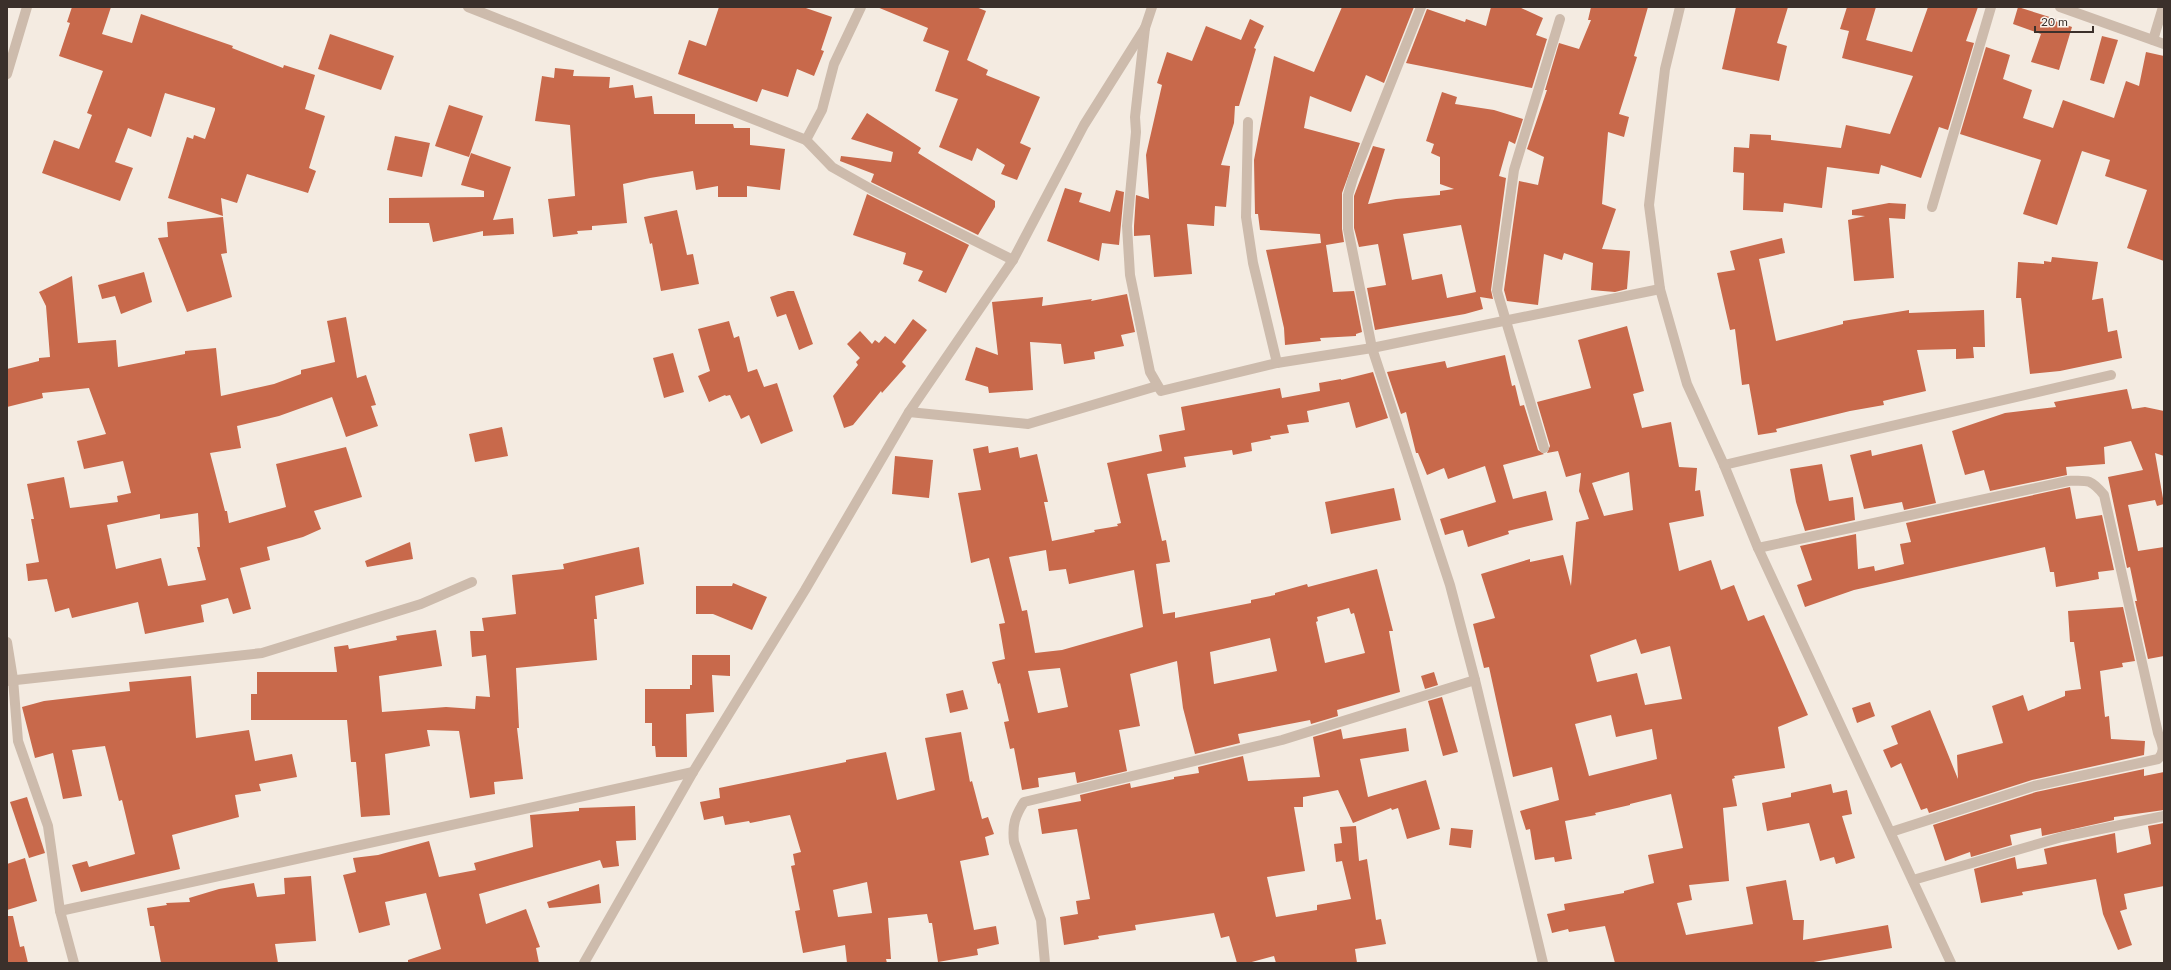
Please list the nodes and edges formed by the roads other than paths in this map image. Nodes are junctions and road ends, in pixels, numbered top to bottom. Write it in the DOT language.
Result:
graph roads {
  1 [pos="27,7"];
  2 [pos="468,7"];
  3 [pos="861,7"];
  4 [pos="1152,7"];
  5 [pos="1421,7"];
  6 [pos="1680,7"];
  7 [pos="1991,7"];
  8 [pos="2060,7"];
  9 [pos="2163,7"];
  10 [pos="1560,19"];
  11 [pos="1145,28"];
  12 [pos="2154,40"];
  13 [pos="2164,44"];
  14 [pos="7,74"];
  15 [pos="1248,122"];
  16 [pos="806,140"];
  17 [pos="1932,207"];
  18 [pos="1014,260"];
  19 [pos="1660,290"];
  20 [pos="1505,321"];
  21 [pos="1372,348"];
  22 [pos="1277,363"];
  23 [pos="2111,375"];
  24 [pos="1157,386"];
  25 [pos="909,412"];
  26 [pos="1544,448"];
  27 [pos="1724,465"];
  28 [pos="1758,548"];
  29 [pos="472,582"];
  30 [pos="7,642"];
  31 [pos="10,680"];
  32 [pos="1475,680"];
  33 [pos="2161,733"];
  34 [pos="693,772"];
  35 [pos="2164,816"];
  36 [pos="1891,832"];
  37 [pos="1913,880"];
  38 [pos="60,911"];
  39 [pos="74,963"];
  40 [pos="584,963"];
  41 [pos="1045,963"];
  42 [pos="1542,963"];
  43 [pos="1951,963"];
  1 -- 14 [label="street"];
  2 -- 16 [label="street"];
  3 -- 16 [label="street"];
  4 -- 11 [label="street"];
  5 -- 21 [label="street"];
  6 -- 19 [label="street"];
  7 -- 17 [label="street"];
  8 -- 12 [label="street"];
  9 -- 12 [label="street"];
  10 -- 20 [label="street"];
  11 -- 18 [label="street"];
  11 -- 24 [label="street"];
  12 -- 13 [label="street"];
  15 -- 22 [label="street"];
  16 -- 18 [label="street"];
  18 -- 25 [label="street"];
  19 -- 20 [label="street"];
  19 -- 27 [label="street"];
  20 -- 21 [label="street"];
  20 -- 26 [label="street"];
  21 -- 22 [label="street"];
  21 -- 32 [label="street"];
  22 -- 24 [label="street"];
  23 -- 27 [label="street"];
  24 -- 25 [label="street"];
  25 -- 34 [label="street"];
  27 -- 28 [label="street"];
  28 -- 33 [label="street"];
  28 -- 36 [label="street"];
  29 -- 31 [label="street"];
  30 -- 31 [label="street"];
  31 -- 38 [label="street"];
  32 -- 41 [label="street"];
  32 -- 42 [label="street"];
  33 -- 36 [label="street"];
  34 -- 38 [label="street"];
  34 -- 40 [label="street"];
  35 -- 37 [label="street"];
  36 -- 37 [label="street"];
  37 -- 43 [label="street"];
  38 -- 39 [label="street"];
}
